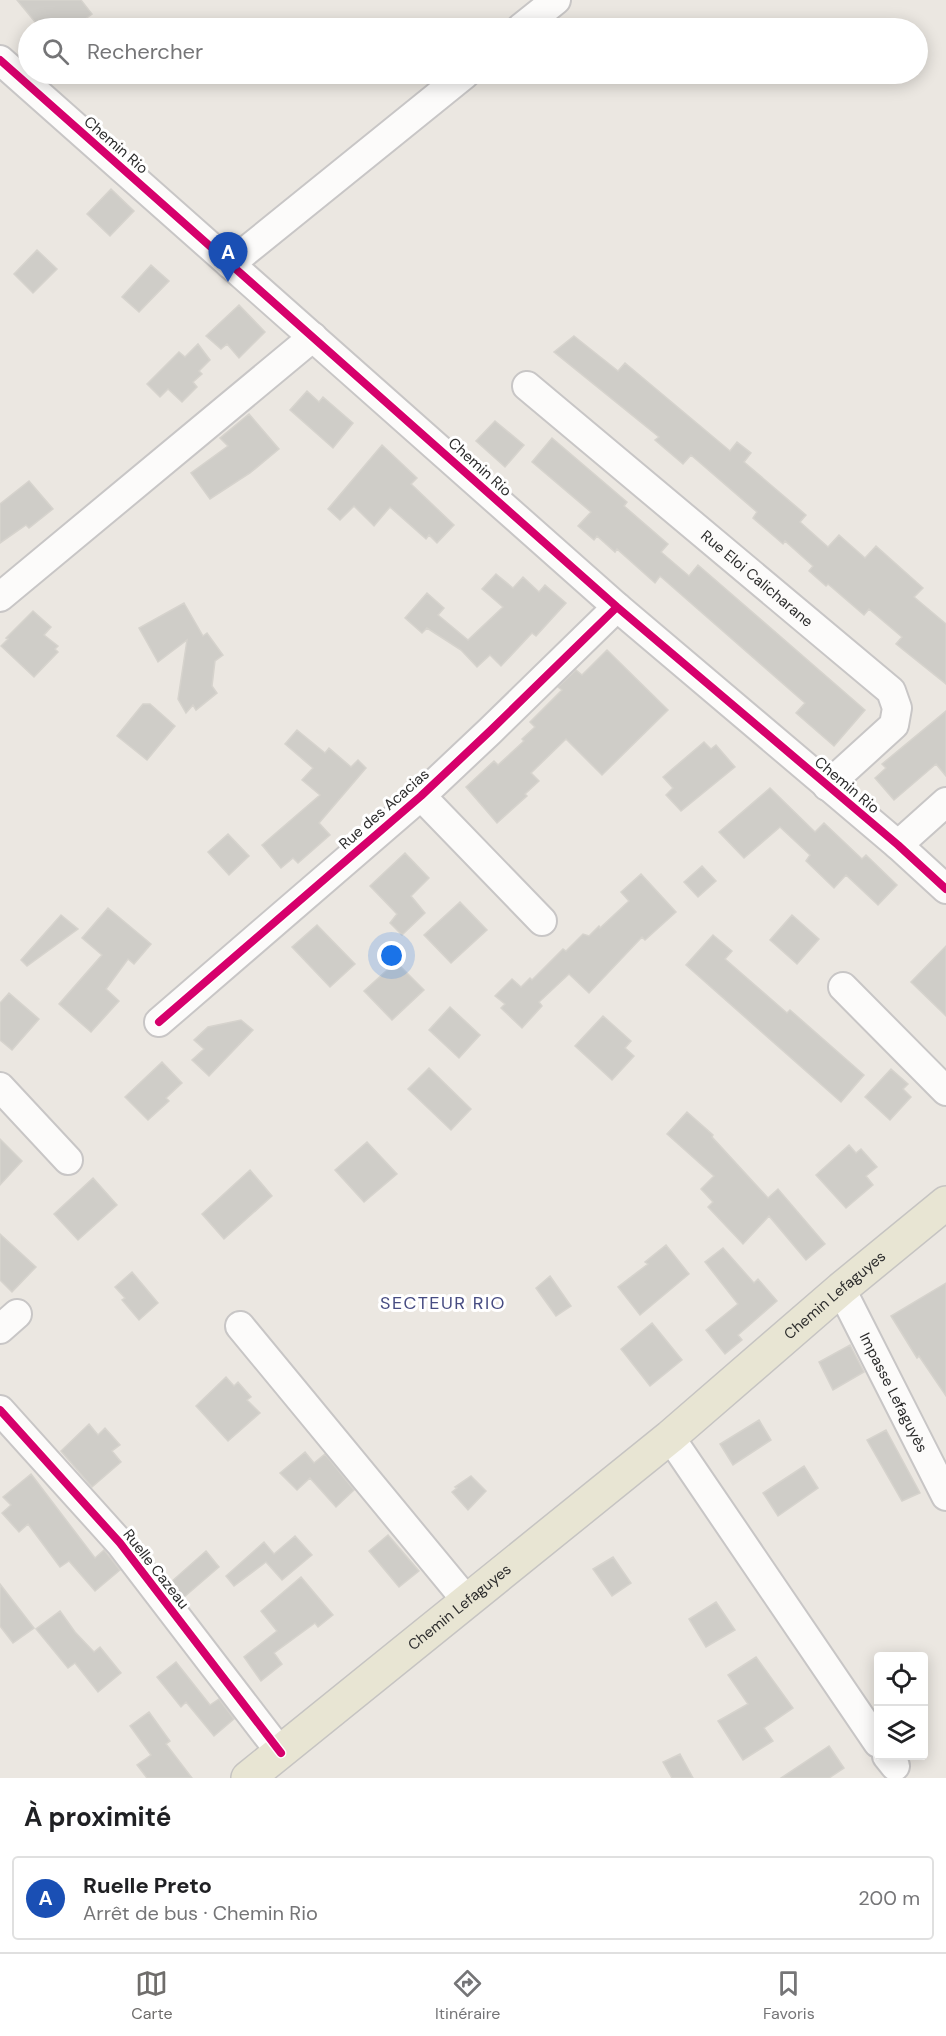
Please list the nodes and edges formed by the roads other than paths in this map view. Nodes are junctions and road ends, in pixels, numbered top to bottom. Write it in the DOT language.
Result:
graph roads {
  1 [pos="556,0"];
  2 [pos="534,18"];
  3 [pos="3,68"];
  4 [pos="18,81"];
  5 [pos="22,84"];
  6 [pos="453,84"];
  7 [pos="230,264"];
  8 [pos="313,337"];
  9 [pos="527,386"];
  10 [pos="0,597"];
  11 [pos="617,607"];
  12 [pos="827,786"];
  13 [pos="421,796"];
  14 [pos="946,802"];
  15 [pos="898,845"];
  16 [pos="946,889"];
  17 [pos="542,921"];
  18 [pos="843,987"];
  19 [pos="159,1022"];
  20 [pos="0,1087"];
  21 [pos="946,1091"];
  22 [pos="68,1160"];
  23 [pos="946,1203"];
  24 [pos="840,1289"];
  25 [pos="240,1326"];
  26 [pos="0,1410"];
  27 [pos="670,1437"];
  28 [pos="946,1496"];
  29 [pos="467,1601"];
  30 [pos="874,1736"];
  31 [pos="281,1753"];
  32 [pos="248,1778"];
  1 -- 2 [label="street"];
  3 -- 4 [label="street, Chemin Rio"];
  5 -- 7 [label="street, Chemin Rio"];
  6 -- 7 [label="street"];
  7 -- 8 [label="street, Chemin Rio"];
  8 -- 10 [label="street"];
  8 -- 11 [label="street, Chemin Rio"];
  9 -- 12 [label="street, Rue Eloi Calicharane"];
  11 -- 12 [label="street, Chemin Rio"];
  11 -- 13 [label="street, Rue des Acacias"];
  12 -- 15 [label="street, Chemin Rio"];
  13 -- 17 [label="street, Rue des Acacias"];
  13 -- 19 [label="street, Rue des Acacias"];
  14 -- 15 [label="street"];
  15 -- 16 [label="street, Chemin Rio"];
  18 -- 21 [label="street"];
  20 -- 22 [label="street"];
  23 -- 24 [label="main road, Chemin Lefaguyes"];
  24 -- 27 [label="main road, Chemin Lefaguyes"];
  24 -- 28 [label="street, Impasse Lefaguyès"];
  25 -- 29 [label="street"];
  26 -- 31 [label="street, Ruelle Cazeau"];
  27 -- 29 [label="main road, Chemin Lefaguyes"];
  27 -- 30 [label="street"];
  29 -- 31 [label="main road, Chemin Lefaguyes"];
  31 -- 32 [label="main road, Chemin Lefaguyes"];
}
